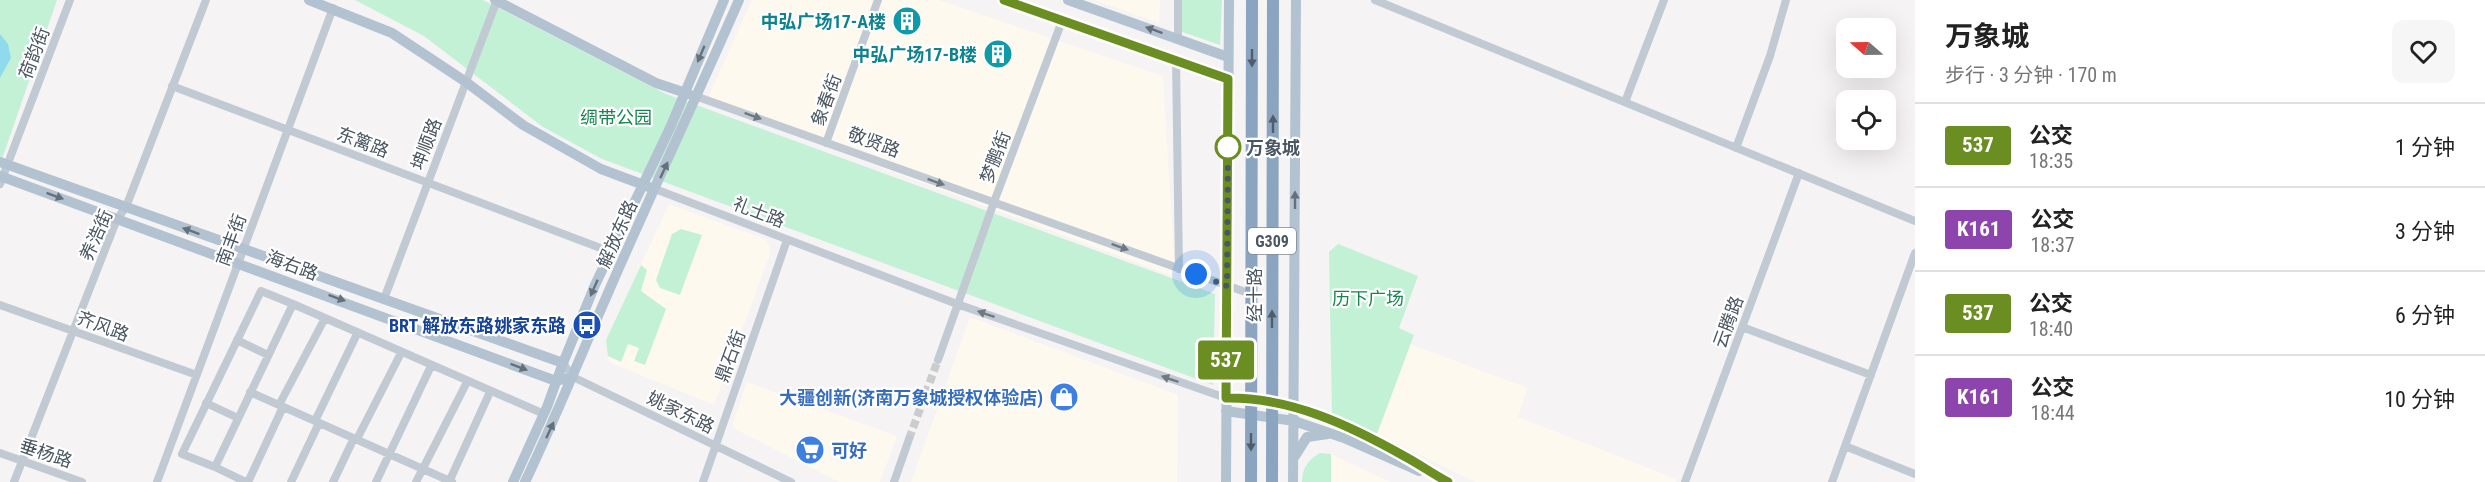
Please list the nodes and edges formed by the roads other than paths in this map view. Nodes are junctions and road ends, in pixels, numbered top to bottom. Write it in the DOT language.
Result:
graph roads {
  1 [pos="70,0"];
  2 [pos="206,0"];
  3 [pos="309,0"];
  4 [pos="496,0"];
  5 [pos="724,0"];
  6 [pos="739,0"];
  7 [pos="878,0"];
  8 [pos="1004,0"];
  9 [pos="1068,0"];
  10 [pos="1178,0"];
  11 [pos="1229,0"];
  12 [pos="1252,0"];
  13 [pos="1274,0"];
  14 [pos="1296,0"];
  15 [pos="1375,0"];
  16 [pos="1664,0"];
  17 [pos="1786,0"];
  18 [pos="333,8"];
  19 [pos="1062,21"];
  20 [pos="1178,39"];
  21 [pos="1228,57"];
  22 [pos="1176,60"];
  23 [pos="1228,79"];
  24 [pos="466,82"];
  25 [pos="172,86"];
  26 [pos="684,93"];
  27 [pos="698,97"];
  28 [pos="1625,102"];
  29 [pos="288,129"];
  30 [pos="826,143"];
  31 [pos="1736,148"];
  32 [pos="4,164"];
  33 [pos="1799,173"];
  34 [pos="1,179"];
  35 [pos="428,182"];
  36 [pos="643,185"];
  37 [pos="655,189"];
  38 [pos="994,202"];
  39 [pos="126,207"];
  40 [pos="117,219"];
  41 [pos="1915,221"];
  42 [pos="787,240"];
  43 [pos="243,250"];
  44 [pos="611,252"];
  45 [pos="1915,253"];
  46 [pos="239,263"];
  47 [pos="1179,269"];
  48 [pos="1227,286"];
  49 [pos="1251,294"];
  50 [pos="384,299"];
  51 [pos="293,304"];
  52 [pos="957,304"];
  53 [pos="0,305"];
  54 [pos="324,320"];
  55 [pos="1742,327"];
  56 [pos="72,331"];
  57 [pos="357,334"];
  58 [pos="237,340"];
  59 [pos="401,353"];
  60 [pos="268,355"];
  61 [pos="938,360"];
  62 [pos="563,363"];
  63 [pos="431,366"];
  64 [pos="197,375"];
  65 [pos="1871,375"];
  66 [pos="573,378"];
  67 [pos="556,381"];
  68 [pos="467,382"];
  69 [pos="250,392"];
  70 [pos="490,392"];
  71 [pos="1226,398"];
  72 [pos="1251,398"];
  73 [pos="1271,401"];
  74 [pos="206,403"];
  75 [pos="281,406"];
  76 [pos="1294,406"];
  77 [pos="1226,411"];
  78 [pos="544,414"];
  79 [pos="1251,414"];
  80 [pos="1272,417"];
  81 [pos="238,418"];
  82 [pos="1294,420"];
  83 [pos="317,422"];
  84 [pos="1334,435"];
  85 [pos="355,439"];
  86 [pos="909,439"];
  87 [pos="714,445"];
  88 [pos="1845,446"];
  89 [pos="0,453"];
  90 [pos="390,454"];
  91 [pos="1294,459"];
  92 [pos="22,461"];
  93 [pos="215,467"];
  94 [pos="422,469"];
  95 [pos="1915,474"];
  96 [pos="14,482"];
  97 [pos="82,482"];
  98 [pos="157,482"];
  99 [pos="247,482"];
  100 [pos="291,482"];
  101 [pos="333,482"];
  102 [pos="376,482"];
  103 [pos="416,482"];
  104 [pos="450,482"];
  105 [pos="513,482"];
  106 [pos="525,482"];
  107 [pos="703,482"];
  108 [pos="791,482"];
  109 [pos="894,482"];
  110 [pos="1226,482"];
  111 [pos="1251,482"];
  112 [pos="1272,482"];
  113 [pos="1293,482"];
  114 [pos="1437,482"];
  115 [pos="1448,482"];
  116 [pos="1685,482"];
  117 [pos="1832,482"];
  1 -- 32 [label="street, 荷韵街"];
  2 -- 25 [label="street, 养浩街"];
  3 -- 18 [label="main road, 礼士路"];
  4 -- 24 [label="street, 坤顺路"];
  4 -- 26 [label="main road, 敬贤路"];
  5 -- 26 [label="main road, 解放东路, one-way"];
  6 -- 27 [label="main road, 解放东路"];
  7 -- 30 [label="street, 象春街"];
  8 -- 19 [label="main road"];
  20 -- 9 [label="main road, one-way"];
  10 -- 20 [label="street"];
  11 -- 21 [label="main road, 经十路"];
  12 -- 49 [label="highway, 经十路 / G309, one-way"];
  73 -- 13 [label="highway, 经十路 / G309, one-way"];
  76 -- 14 [label="main road, one-way"];
  15 -- 28 [label="street"];
  16 -- 28 [label="street"];
  17 -- 31 [label="street"];
  18 -- 24 [label="main road, 礼士路"];
  18 -- 29 [label="street, 南丰街"];
  19 -- 22 [label="main road"];
  19 -- 38 [label="street, 梦鹏街"];
  20 -- 21 [label="main road"];
  21 -- 23 [label="main road, 经十路"];
  22 -- 23 [label="main road"];
  22 -- 47 [label="street"];
  23 -- 48 [label="main road, 经十路"];
  24 -- 35 [label="street, 坤顺路"];
  24 -- 36 [label="main road, 礼士路"];
  25 -- 29 [label="street, 东篱路"];
  25 -- 39 [label="street, 养浩街"];
  26 -- 27 [label="main road, 敬贤路"];
  26 -- 36 [label="main road, 解放东路"];
  27 -- 30 [label="street, 敬贤路, one-way"];
  37 -- 27 [label="main road, 解放东路, one-way"];
  28 -- 31 [label="street"];
  29 -- 35 [label="street, 东篱路"];
  29 -- 43 [label="street, 南丰街"];
  30 -- 38 [label="street, 敬贤路, one-way"];
  31 -- 33 [label="street"];
  32 -- 34 [label="street, 荷韵街"];
  32 -- 39 [label="main road, 海右路"];
  33 -- 41 [label="street"];
  33 -- 55 [label="street, 云腾路"];
  34 -- 40 [label="main road, 海右路, one-way"];
  35 -- 44 [label="street, 东篱路"];
  35 -- 50 [label="street, 坤顺路"];
  36 -- 37 [label="main road, 礼士路"];
  36 -- 44 [label="main road, 解放东路"];
  37 -- 42 [label="street, 礼士路"];
  37 -- 66 [label="main road, 解放东路"];
  38 -- 47 [label="street, 敬贤路, one-way"];
  38 -- 52 [label="street, 梦鹏街"];
  39 -- 40 [label="street, 养浩街"];
  43 -- 39 [label="main road, 海右路, one-way"];
  40 -- 46 [label="main road, 海右路"];
  40 -- 56 [label="street, 养浩街"];
  42 -- 52 [label="street, 礼士路"];
  42 -- 87 [label="street, 鼎石街"];
  43 -- 46 [label="street, 南丰街"];
  43 -- 50 [label="main road, 海右路"];
  44 -- 62 [label="main road, 解放东路, one-way"];
  45 -- 65 [label="street"];
  46 -- 64 [label="street, 南丰街"];
  46 -- 67 [label="main road, 海右路, one-way"];
  47 -- 48 [label="street, 敬贤路"];
  48 -- 49 [label="street, 敬贤路"];
  48 -- 71 [label="main road, 经十路"];
  49 -- 72 [label="highway, 经十路 / G309"];
  50 -- 62 [label="main road, 海右路"];
  51 -- 54 [label="street"];
  51 -- 58 [label="street"];
  51 -- 60 [label="street"];
  52 -- 61 [label="street, 梦鹏街"];
  71 -- 52 [label="street, 礼士路, one-way"];
  53 -- 56 [label="street, 齐风路"];
  54 -- 57 [label="street"];
  54 -- 75 [label="street"];
  55 -- 65 [label="street"];
  55 -- 116 [label="street, 云腾路"];
  56 -- 64 [label="street, 齐风路"];
  56 -- 92 [label="street, 养浩街"];
  57 -- 59 [label="street"];
  57 -- 83 [label="street"];
  58 -- 60 [label="street"];
  58 -- 74 [label="street"];
  59 -- 63 [label="street"];
  59 -- 85 [label="street"];
  60 -- 69 [label="street"];
  62 -- 66 [label="street"];
  62 -- 67 [label="main road, 解放东路"];
  63 -- 68 [label="street"];
  63 -- 90 [label="street"];
  64 -- 98 [label="street, 南丰街"];
  65 -- 88 [label="street"];
  66 -- 67 [label="main road"];
  66 -- 87 [label="street, 姚家东路"];
  106 -- 66 [label="main road, 解放东路, one-way"];
  67 -- 78 [label="main road, 解放东路"];
  68 -- 70 [label="street"];
  68 -- 94 [label="street"];
  69 -- 75 [label="street"];
  69 -- 81 [label="street"];
  70 -- 78 [label="street"];
  70 -- 104 [label="street"];
  71 -- 72 [label="main road"];
  71 -- 77 [label="main road, 经十路"];
  72 -- 73 [label="main road"];
  72 -- 79 [label="highway, 经十路 / G309"];
  73 -- 76 [label="main road"];
  73 -- 80 [label="highway, 经十路 / G309"];
  74 -- 81 [label="street"];
  74 -- 93 [label="street"];
  75 -- 83 [label="street"];
  75 -- 99 [label="street"];
  76 -- 82 [label="main road"];
  76 -- 115 [label="main road"];
  77 -- 79 [label="main road"];
  77 -- 110 [label="main road, 经十路"];
  78 -- 105 [label="main road, 解放东路"];
  79 -- 80 [label="main road"];
  79 -- 111 [label="highway, 经十路 / G309, one-way"];
  80 -- 82 [label="main road"];
  80 -- 112 [label="highway, 经十路 / G309"];
  81 -- 93 [label="street"];
  82 -- 84 [label="main road"];
  82 -- 91 [label="main road"];
  83 -- 85 [label="street"];
  83 -- 100 [label="street"];
  84 -- 91 [label="main road"];
  84 -- 114 [label="main road"];
  85 -- 90 [label="street"];
  85 -- 101 [label="street"];
  86 -- 109 [label="street"];
  87 -- 107 [label="street, 鼎石街"];
  87 -- 108 [label="street, 姚家东路"];
  88 -- 95 [label="street"];
  88 -- 117 [label="street"];
  89 -- 92 [label="street, 垂杨路"];
  90 -- 94 [label="street"];
  90 -- 102 [label="street"];
  91 -- 113 [label="main road"];
  92 -- 96 [label="street, 养浩街"];
  92 -- 97 [label="street, 垂杨路"];
  93 -- 99 [label="street"];
  94 -- 103 [label="street"];
  94 -- 104 [label="street"];
}
